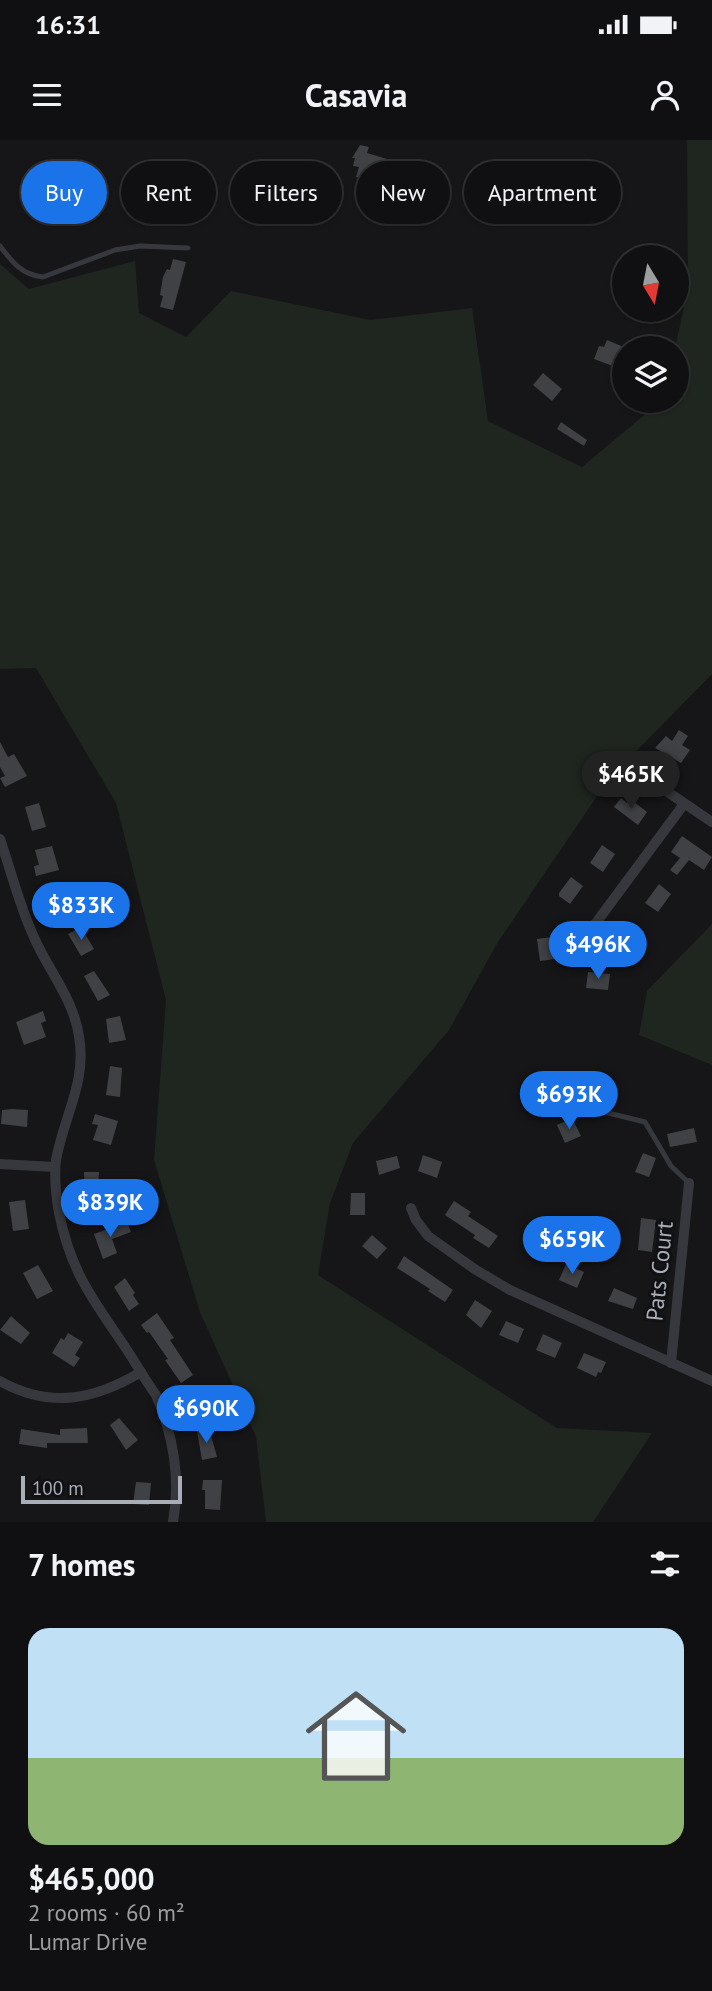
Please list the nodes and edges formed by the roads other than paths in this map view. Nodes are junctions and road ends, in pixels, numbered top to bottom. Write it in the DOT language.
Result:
graph roads {
  1 [pos="0,246"];
  2 [pos="188,248"];
  3 [pos="631,767"];
  4 [pos="684,804"];
  5 [pos="712,822"];
  6 [pos="0,839"];
  7 [pos="587,935"];
  8 [pos="604,1112"];
  9 [pos="0,1164"];
  10 [pos="55,1167"];
  11 [pos="689,1182"];
  12 [pos="411,1208"];
  13 [pos="671,1363"];
  14 [pos="141,1372"];
  15 [pos="0,1381"];
  16 [pos="712,1381"];
  17 [pos="173,1522"];
  1 -- 2 [label="lane"];
  3 -- 4 [label="street"];
  4 -- 5 [label="street"];
  4 -- 7 [label="street"];
  6 -- 10 [label="street"];
  8 -- 11 [label="lane"];
  9 -- 10 [label="street"];
  10 -- 14 [label="street"];
  11 -- 13 [label="street, Pats Court"];
  12 -- 13 [label="street"];
  13 -- 16 [label="street"];
  14 -- 15 [label="street"];
  14 -- 17 [label="street"];
}
